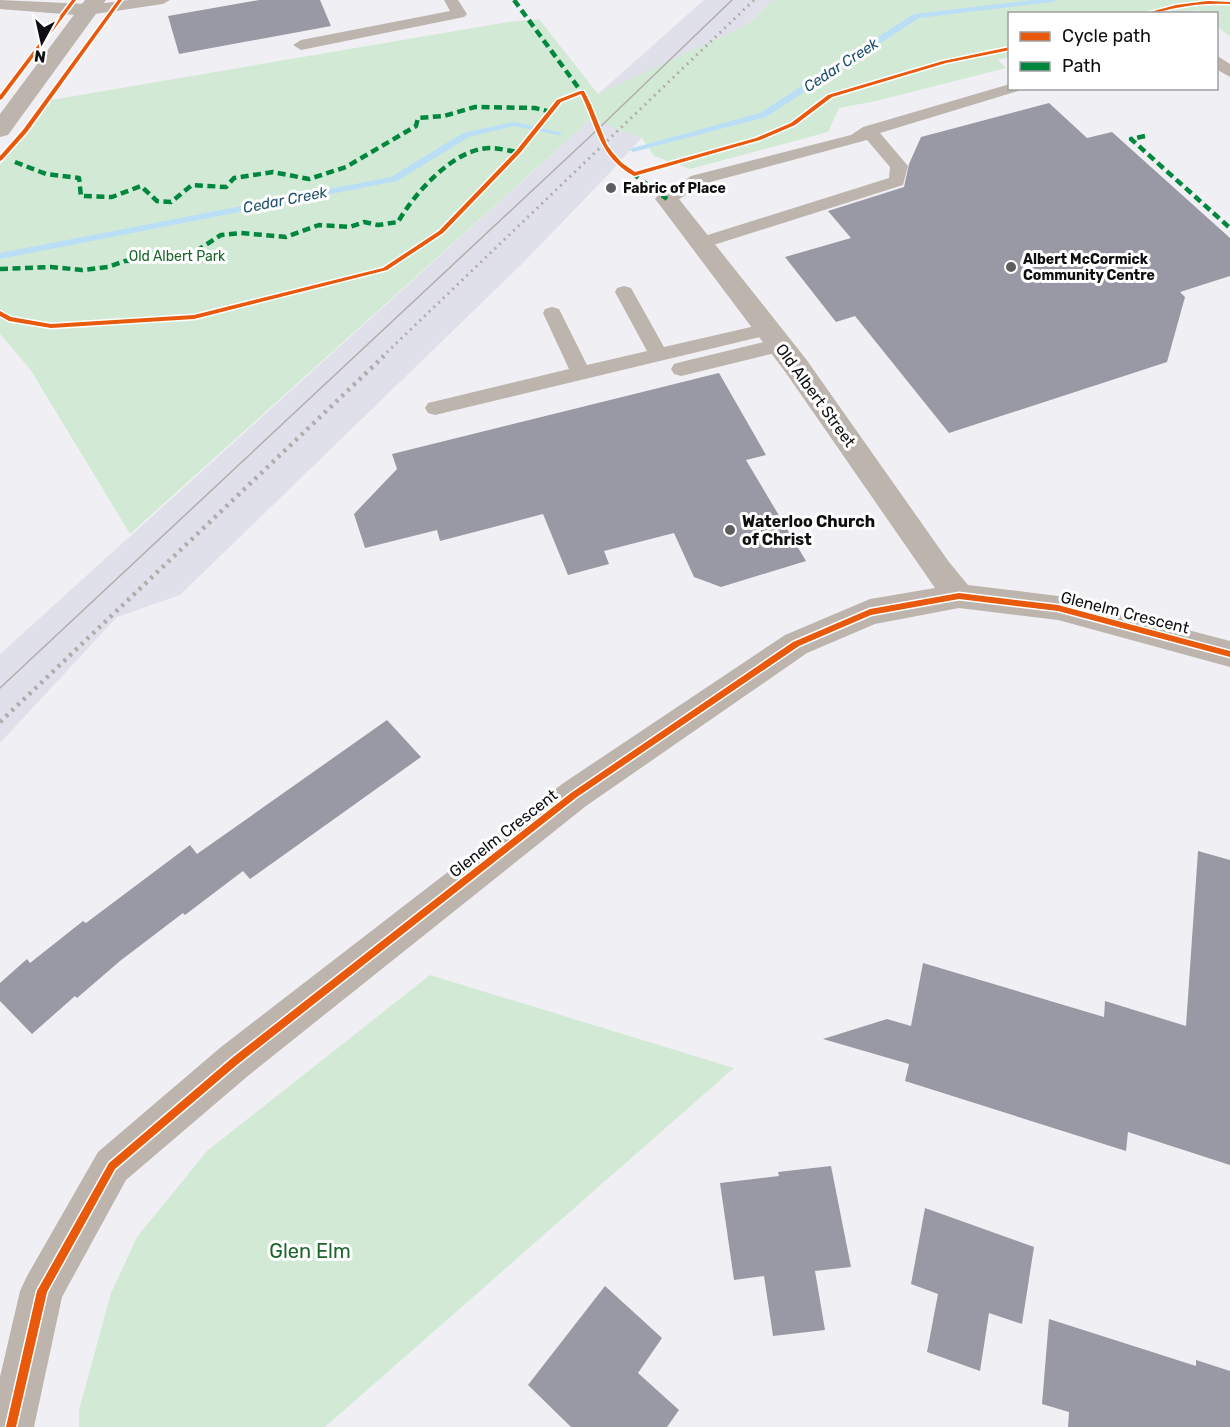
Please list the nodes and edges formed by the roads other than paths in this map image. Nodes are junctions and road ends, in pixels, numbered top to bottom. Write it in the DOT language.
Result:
graph roads {
  1 [pos="163,0"];
  2 [pos="451,0"];
  3 [pos="0,3"];
  4 [pos="92,5"];
  5 [pos="301,45"];
  6 [pos="1218,62"];
  7 [pos="1230,72"];
  8 [pos="1008,89"];
  9 [pos="0,130"];
  10 [pos="869,131"];
  11 [pos="667,199"];
  12 [pos="701,243"];
  13 [pos="624,292"];
  14 [pos="552,313"];
  15 [pos="774,337"];
  16 [pos="658,354"];
  17 [pos="681,369"];
  18 [pos="581,373"];
  19 [pos="435,408"];
  20 [pos="959,596"];
  21 [pos="1230,654"];
  22 [pos="11,1427"];
  1 -- 4 [label="lane"];
  2 -- 5 [label="lane"];
  3 -- 4 [label="street"];
  4 -- 9 [label="street"];
  6 -- 7 [label="lane"];
  8 -- 10 [label="lane"];
  10 -- 11 [label="lane"];
  10 -- 12 [label="lane"];
  11 -- 12 [label="street, Old Albert Street"];
  12 -- 15 [label="street, Old Albert Street"];
  13 -- 16 [label="lane"];
  14 -- 18 [label="lane"];
  15 -- 16 [label="lane"];
  15 -- 17 [label="lane"];
  15 -- 20 [label="street, Old Albert Street"];
  16 -- 18 [label="lane"];
  18 -- 19 [label="lane"];
  20 -- 21 [label="street, Glenelm Crescent"];
  20 -- 22 [label="street, Glenelm Crescent"];
}
